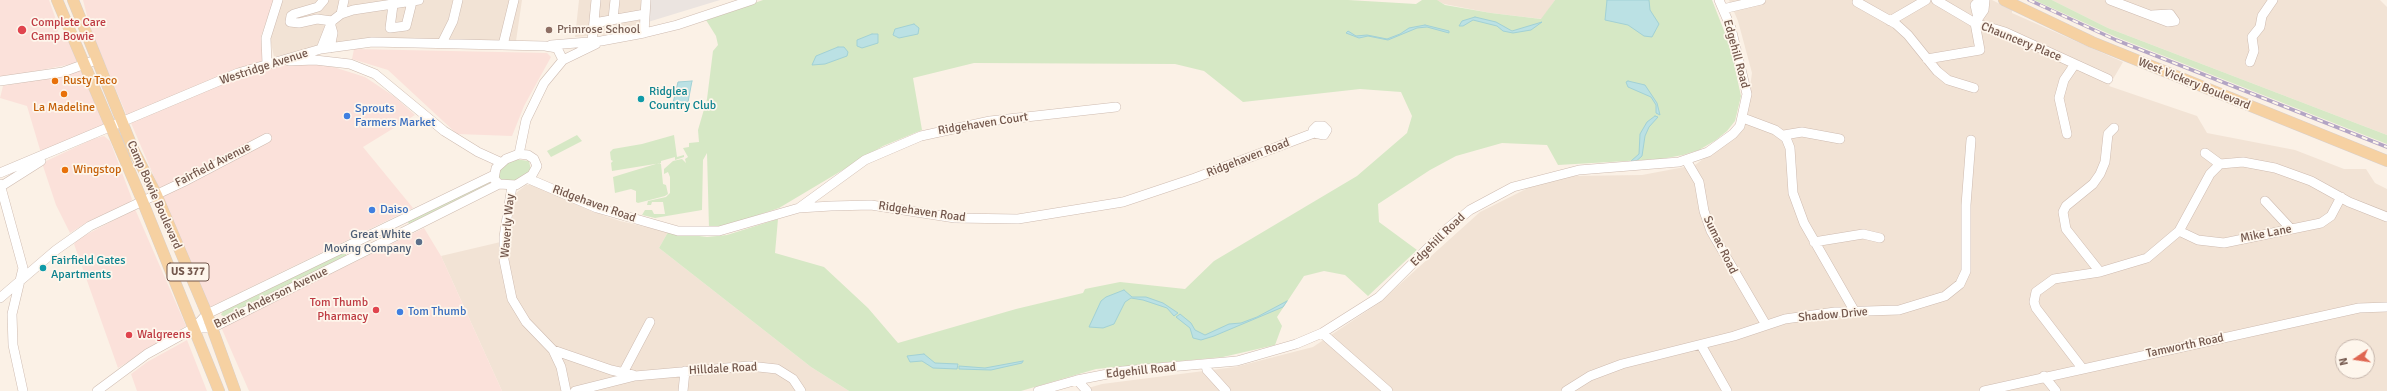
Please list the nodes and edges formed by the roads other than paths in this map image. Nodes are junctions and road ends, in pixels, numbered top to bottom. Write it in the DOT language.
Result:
graph roads {
  1 [pos="57,0"];
  2 [pos="73,0"];
  3 [pos="278,0"];
  4 [pos="324,0"];
  5 [pos="344,0"];
  6 [pos="458,0"];
  7 [pos="514,0"];
  8 [pos="596,0"];
  9 [pos="615,0"];
  10 [pos="646,0"];
  11 [pos="752,0"];
  12 [pos="1719,0"];
  13 [pos="1760,0"];
  14 [pos="1926,0"];
  15 [pos="1936,0"];
  16 [pos="1980,0"];
  17 [pos="1985,0"];
  18 [pos="2004,0"];
  19 [pos="2110,0"];
  20 [pos="2272,0"];
  21 [pos="416,1"];
  22 [pos="1857,2"];
  23 [pos="393,5"];
  24 [pos="1723,9"];
  25 [pos="341,14"];
  26 [pos="645,14"];
  27 [pos="2152,15"];
  28 [pos="613,20"];
  29 [pos="1976,20"];
  30 [pos="1890,21"];
  31 [pos="331,23"];
  32 [pos="594,23"];
  33 [pos="644,32"];
  34 [pos="601,41"];
  35 [pos="592,42"];
  36 [pos="442,44"];
  37 [pos="503,45"];
  38 [pos="545,46"];
  39 [pos="334,47"];
  40 [pos="321,49"];
  41 [pos="1927,59"];
  42 [pos="96,60"];
  43 [pos="563,60"];
  44 [pos="2250,62"];
  45 [pos="267,64"];
  46 [pos="350,64"];
  47 [pos="2075,64"];
  48 [pos="84,65"];
  49 [pos="2108,79"];
  50 [pos="0,81"];
  51 [pos="1974,88"];
  52 [pos="1116,107"];
  53 [pos="1743,118"];
  54 [pos="123,121"];
  55 [pos="110,127"];
  56 [pos="2114,128"];
  57 [pos="1314,134"];
  58 [pos="2066,134"];
  59 [pos="1784,135"];
  60 [pos="267,138"];
  61 [pos="1840,139"];
  62 [pos="1971,140"];
  63 [pos="72,143"];
  64 [pos="2205,152"];
  65 [pos="519,154"];
  66 [pos="1686,160"];
  67 [pos="2387,161"];
  68 [pos="500,162"];
  69 [pos="2220,164"];
  70 [pos="0,174"];
  71 [pos="494,175"];
  72 [pos="529,179"];
  73 [pos="499,184"];
  74 [pos="0,186"];
  75 [pos="512,186"];
  76 [pos="156,194"];
  77 [pos="2341,197"];
  78 [pos="142,200"];
  79 [pos="2265,201"];
  80 [pos="799,208"];
  81 [pos="2387,217"];
  82 [pos="2291,229"];
  83 [pos="2178,232"];
  84 [pos="1880,238"];
  85 [pos="1814,242"];
  86 [pos="2100,272"];
  87 [pos="21,278"];
  88 [pos="0,298"];
  89 [pos="2387,307"];
  90 [pos="1855,312"];
  91 [pos="207,314"];
  92 [pos="650,322"];
  93 [pos="1766,325"];
  94 [pos="194,328"];
  95 [pos="212,328"];
  96 [pos="1322,333"];
  97 [pos="1701,345"];
  98 [pos="553,350"];
  99 [pos="1206,365"];
  100 [pos="2082,368"];
  101 [pos="685,371"];
  102 [pos="623,373"];
  103 [pos="635,376"];
  104 [pos="2044,376"];
  105 [pos="1077,380"];
  106 [pos="24,391"];
  107 [pos="97,391"];
  108 [pos="219,391"];
  109 [pos="235,391"];
  110 [pos="566,391"];
  111 [pos="575,391"];
  112 [pos="683,391"];
  113 [pos="801,391"];
  114 [pos="1038,391"];
  115 [pos="1087,391"];
  116 [pos="1226,391"];
  117 [pos="1388,391"];
  118 [pos="1566,391"];
  119 [pos="1727,391"];
  120 [pos="1984,391"];
  121 [pos="2056,391"];
  1 -- 48 [label="main road, Camp Bowie Boulevard / US 377"];
  2 -- 42 [label="main road, Camp Bowie Boulevard / US 377"];
  3 -- 45 [label="street"];
  4 -- 31 [label="street"];
  5 -- 25 [label="street"];
  6 -- 36 [label="street"];
  7 -- 37 [label="street"];
  8 -- 32 [label="street"];
  9 -- 28 [label="street"];
  10 -- 26 [label="street"];
  11 -- 33 [label="street, Westridge Avenue"];
  12 -- 24 [label="street, Edgehill Road"];
  13 -- 24 [label="street"];
  14 -- 30 [label="street"];
  15 -- 29 [label="street, Chauncery Place"];
  16 -- 29 [label="street"];
  17 -- 29 [label="street"];
  18 -- 67 [label="main road, West Vickery Boulevard"];
  19 -- 27 [label="street"];
  20 -- 44 [label="street"];
  21 -- 23 [label="street"];
  21 -- 23 [label="street"];
  22 -- 30 [label="street"];
  23 -- 25 [label="street"];
  24 -- 53 [label="street, Edgehill Road"];
  25 -- 31 [label="street"];
  26 -- 28 [label="street"];
  26 -- 33 [label="street"];
  28 -- 32 [label="street"];
  29 -- 41 [label="street"];
  29 -- 47 [label="street, Chauncery Place"];
  30 -- 41 [label="street"];
  31 -- 39 [label="street"];
  31 -- 40 [label="street"];
  32 -- 35 [label="street"];
  33 -- 34 [label="street, Westridge Avenue"];
  34 -- 35 [label="street, Westridge Avenue"];
  34 -- 43 [label="street"];
  35 -- 38 [label="street, Westridge Avenue"];
  36 -- 37 [label="street, Westridge Avenue"];
  36 -- 39 [label="street, Westridge Avenue"];
  37 -- 38 [label="street, Westridge Avenue"];
  38 -- 43 [label="street, Westridge Avenue"];
  39 -- 40 [label="street, Westridge Avenue"];
  39 -- 46 [label="street"];
  40 -- 45 [label="street, Westridge Avenue"];
  41 -- 51 [label="street"];
  42 -- 48 [label="street"];
  42 -- 54 [label="main road, Camp Bowie Boulevard / US 377"];
  43 -- 65 [label="street"];
  45 -- 46 [label="street"];
  45 -- 54 [label="street, Westridge Avenue"];
  46 -- 68 [label="street"];
  47 -- 49 [label="street, Chauncery Place"];
  47 -- 58 [label="street"];
  48 -- 50 [label="street"];
  48 -- 55 [label="main road, Camp Bowie Boulevard / US 377"];
  52 -- 80 [label="street, Ridgehaven Court"];
  53 -- 59 [label="street"];
  53 -- 66 [label="street, Edgehill Road"];
  54 -- 55 [label="street, Westridge Avenue"];
  54 -- 76 [label="main road, Camp Bowie Boulevard / US 377"];
  55 -- 63 [label="street, Westridge Avenue"];
  55 -- 78 [label="main road, Camp Bowie Boulevard / US 377"];
  56 -- 86 [label="street"];
  57 -- 80 [label="street, Ridgehaven Road"];
  59 -- 61 [label="street"];
  59 -- 85 [label="street"];
  60 -- 76 [label="street, Fairfield Avenue"];
  62 -- 90 [label="street, Shadow Drive"];
  63 -- 70 [label="street, Westridge Avenue"];
  63 -- 74 [label="street"];
  64 -- 69 [label="street"];
  65 -- 68 [label="street"];
  65 -- 72 [label="street"];
  66 -- 93 [label="street, Sumac Road"];
  66 -- 96 [label="street, Edgehill Road"];
  68 -- 71 [label="street"];
  69 -- 77 [label="street"];
  69 -- 83 [label="street"];
  71 -- 73 [label="street"];
  71 -- 91 [label="street, Bernie Anderson Avenue"];
  72 -- 75 [label="street"];
  72 -- 80 [label="street, Ridgehaven Road"];
  73 -- 75 [label="street"];
  73 -- 95 [label="street, Bernie Anderson Avenue"];
  74 -- 87 [label="street"];
  75 -- 98 [label="street, Waverly Way"];
  76 -- 78 [label="street, Fairfield Avenue"];
  76 -- 91 [label="main road, Camp Bowie Boulevard / US 377"];
  77 -- 81 [label="street"];
  77 -- 82 [label="street, Mike Lane"];
  78 -- 87 [label="street, Fairfield Avenue"];
  78 -- 94 [label="main road, Camp Bowie Boulevard / US 377"];
  79 -- 82 [label="street"];
  82 -- 83 [label="street, Mike Lane"];
  83 -- 86 [label="street"];
  84 -- 85 [label="street"];
  85 -- 90 [label="street"];
  86 -- 100 [label="street"];
  87 -- 88 [label="street, Fairfield Avenue"];
  87 -- 106 [label="street"];
  89 -- 100 [label="street, Tamworth Road"];
  90 -- 93 [label="street, Shadow Drive"];
  91 -- 94 [label="street, Bernie Anderson Avenue"];
  91 -- 95 [label="main road, Camp Bowie Boulevard / US 377"];
  92 -- 102 [label="street"];
  93 -- 97 [label="street, Shadow Drive"];
  94 -- 95 [label="street, Bernie Anderson Avenue"];
  94 -- 107 [label="street"];
  94 -- 108 [label="main road, Camp Bowie Boulevard / US 377"];
  95 -- 109 [label="main road, Camp Bowie Boulevard / US 377"];
  96 -- 99 [label="street, Edgehill Road"];
  96 -- 117 [label="street"];
  97 -- 118 [label="street, Shadow Drive"];
  97 -- 119 [label="street"];
  98 -- 102 [label="street, Hilldale Road"];
  98 -- 110 [label="street, Waverly Way"];
  99 -- 105 [label="street, Edgehill Road"];
  99 -- 116 [label="street"];
  100 -- 104 [label="street, Tamworth Road"];
  101 -- 103 [label="street, Hilldale Road"];
  101 -- 112 [label="street"];
  101 -- 113 [label="street, Hilldale Road"];
  102 -- 103 [label="street, Hilldale Road"];
  103 -- 111 [label="street, Hilldale Road"];
  104 -- 120 [label="street, Tamworth Road"];
  104 -- 121 [label="street"];
  105 -- 114 [label="street, Edgehill Road"];
  105 -- 115 [label="street"];
}
